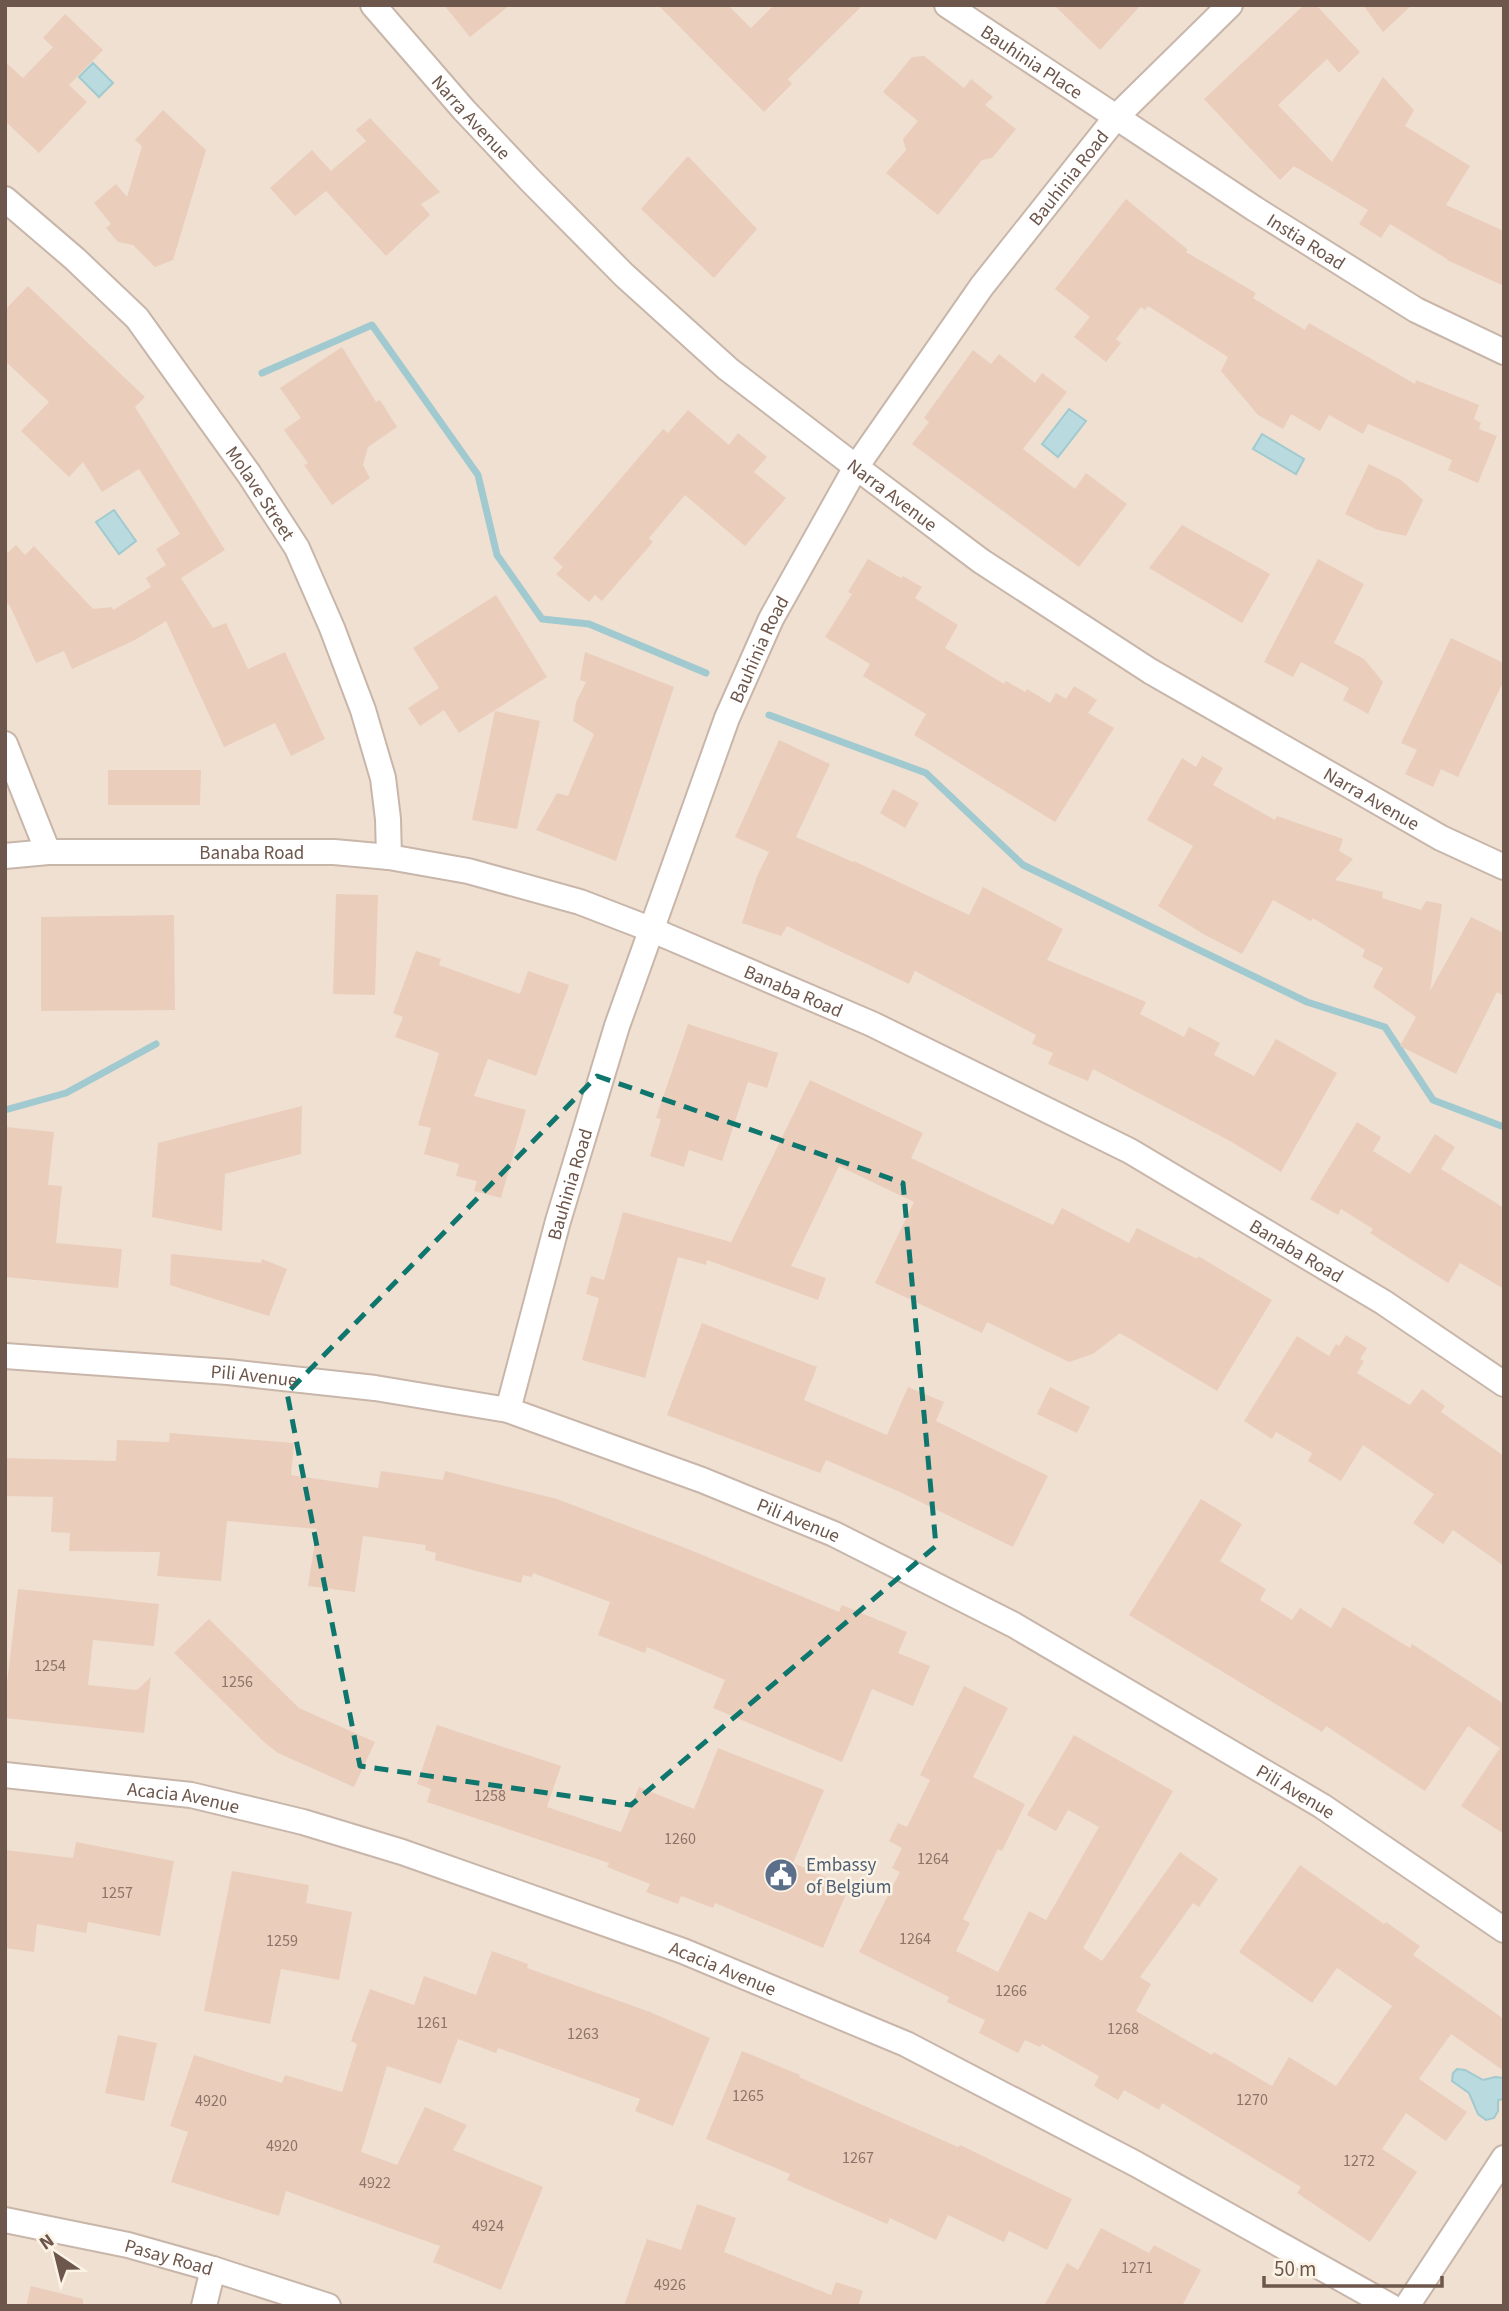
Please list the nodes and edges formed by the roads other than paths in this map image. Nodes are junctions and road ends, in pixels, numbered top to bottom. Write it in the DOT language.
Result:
graph roads {
  1 [pos="373,5"];
  2 [pos="947,5"];
  3 [pos="1230,5"];
  4 [pos="1118,116"];
  5 [pos="5,199"];
  6 [pos="1504,352"];
  7 [pos="856,467"];
  8 [pos="5,744"];
  9 [pos="48,852"];
  10 [pos="5,856"];
  11 [pos="390,857"];
  12 [pos="1504,867"];
  13 [pos="650,929"];
  14 [pos="5,1356"];
  15 [pos="1504,1384"];
  16 [pos="508,1410"];
  17 [pos="5,1774"];
  18 [pos="1504,1930"];
  19 [pos="1504,2158"];
  20 [pos="5,2220"];
  21 [pos="213,2269"];
  22 [pos="204,2306"];
  23 [pos="328,2306"];
  24 [pos="1390,2306"];
  25 [pos="1407,2306"];
  1 -- 7 [label="street, Narra Avenue"];
  2 -- 4 [label="street, Bauhinia Place"];
  3 -- 4 [label="street, Bauhinia Road"];
  4 -- 6 [label="street, Instia Road"];
  4 -- 7 [label="street, Bauhinia Road"];
  5 -- 11 [label="street, Molave Street"];
  7 -- 12 [label="street, Narra Avenue"];
  7 -- 13 [label="street, Bauhinia Road"];
  8 -- 9 [label="street"];
  9 -- 10 [label="street, Banaba Road"];
  9 -- 11 [label="street, Banaba Road"];
  11 -- 13 [label="street, Banaba Road"];
  13 -- 15 [label="street, Banaba Road"];
  13 -- 16 [label="street, Bauhinia Road"];
  14 -- 16 [label="street, Pili Avenue"];
  16 -- 18 [label="street, Pili Avenue"];
  17 -- 24 [label="street, Acacia Avenue"];
  19 -- 25 [label="street"];
  20 -- 21 [label="street, Pasay Road"];
  21 -- 22 [label="street"];
  21 -- 23 [label="street, Pasay Road"];
}
